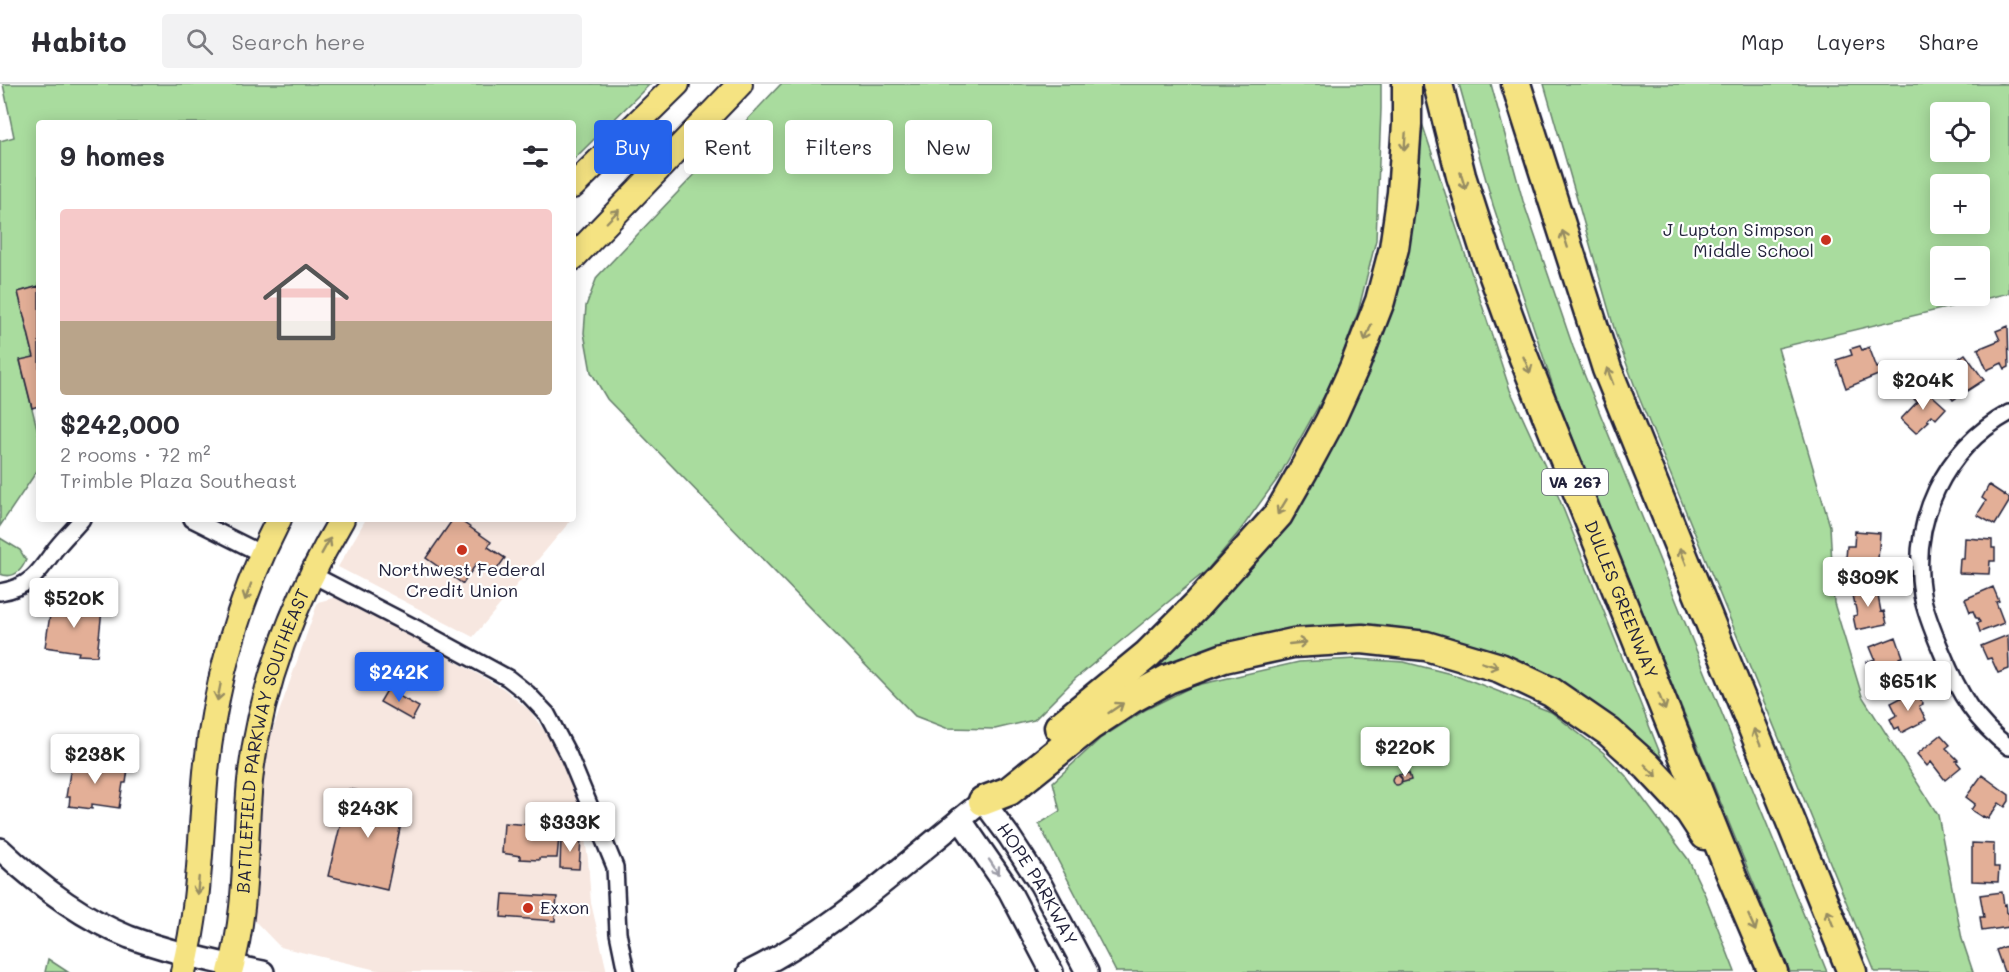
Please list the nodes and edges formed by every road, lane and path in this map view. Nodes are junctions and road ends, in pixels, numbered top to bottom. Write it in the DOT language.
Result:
graph roads {
  1 [pos="677,84"];
  2 [pos="740,84"];
  3 [pos="1407,84"];
  4 [pos="1438,84"];
  5 [pos="1516,84"];
  6 [pos="1524,84"];
  7 [pos="1537,152"];
  8 [pos="576,183"];
  9 [pos="576,255"];
  10 [pos="2009,413"];
  11 [pos="79,522"];
  12 [pos="198,522"];
  13 [pos="278,522"];
  14 [pos="340,522"];
  15 [pos="262,554"];
  16 [pos="311,574"];
  17 [pos="0,592"];
  18 [pos="2009,747"];
  19 [pos="983,801"];
  20 [pos="960,819"];
  21 [pos="0,849"];
  22 [pos="1731,874"];
  23 [pos="185,964"];
  24 [pos="231,969"];
  25 [pos="263,972"];
  26 [pos="626,972"];
  27 [pos="749,972"];
  28 [pos="1052,972"];
  29 [pos="1087,972"];
  30 [pos="1773,972"];
  31 [pos="1852,972"];
  1 -- 8 [label="main road"];
  9 -- 2 [label="main road, one-way"];
  3 -- 19 [label="highway, one-way"];
  4 -- 22 [label="highway, DULLES GREENWAY / VA 267, one-way"];
  5 -- 7 [label="highway"];
  6 -- 7 [label="highway"];
  31 -- 7 [label="highway, one-way"];
  10 -- 18 [label="street"];
  11 -- 17 [label="street"];
  12 -- 15 [label="street"];
  13 -- 15 [label="main road"];
  16 -- 14 [label="main road, BATTLEFIELD PARKWAY SOUTHEAST, one-way"];
  15 -- 23 [label="main road, one-way"];
  16 -- 24 [label="main road, BATTLEFIELD PARKWAY SOUTHEAST"];
  16 -- 26 [label="street"];
  19 -- 20 [label="street"];
  19 -- 22 [label="highway, one-way"];
  19 -- 29 [label="street, HOPE PARKWAY"];
  20 -- 27 [label="street"];
  20 -- 28 [label="street, HOPE PARKWAY, one-way"];
  21 -- 23 [label="street"];
  22 -- 30 [label="highway, DULLES GREENWAY / VA 267, one-way"];
  23 -- 24 [label="street"];
  24 -- 25 [label="street"];
}
